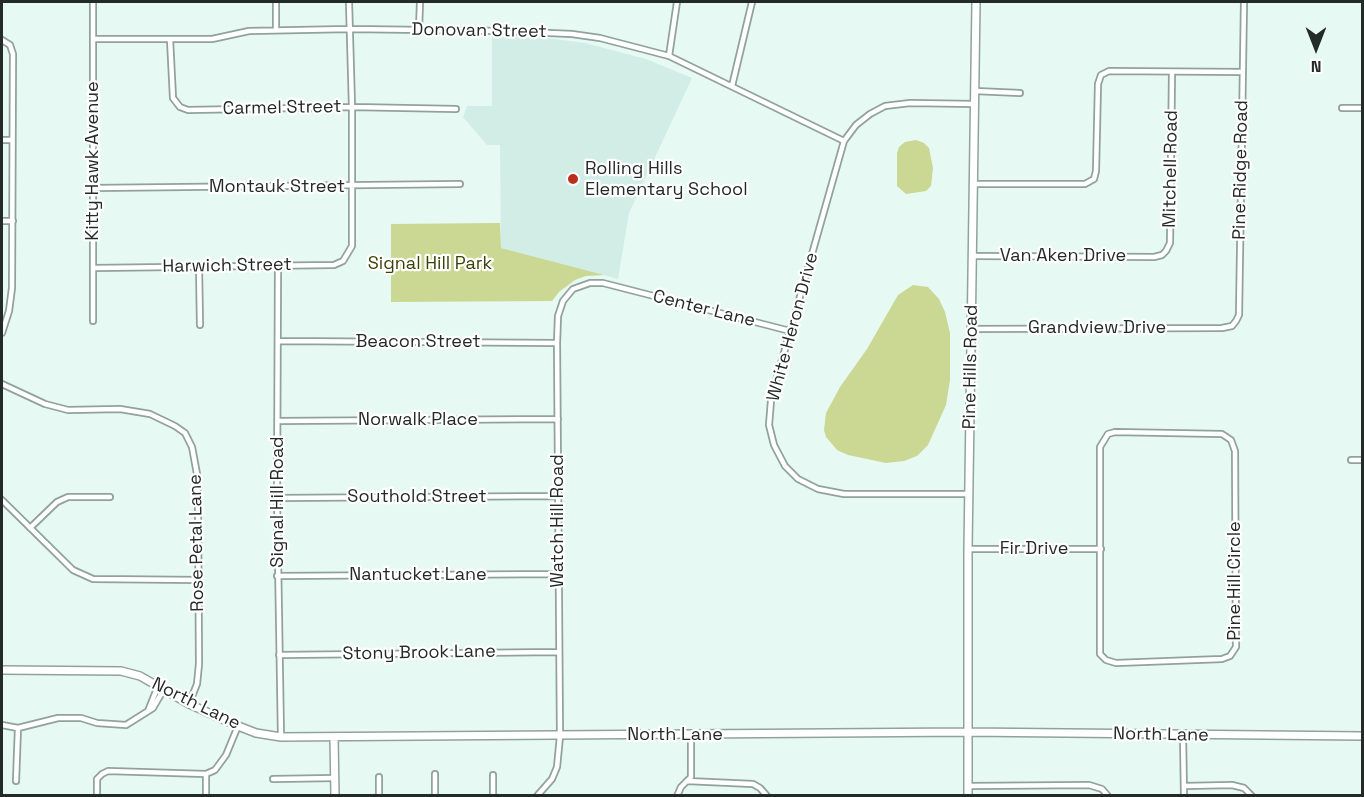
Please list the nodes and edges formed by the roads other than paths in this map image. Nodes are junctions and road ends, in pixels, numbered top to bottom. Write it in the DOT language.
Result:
graph roads {
  1 [pos="93,2"];
  2 [pos="276,2"];
  3 [pos="349,2"];
  4 [pos="420,2"];
  5 [pos="677,2"];
  6 [pos="752,2"];
  7 [pos="976,2"];
  8 [pos="1244,2"];
  9 [pos="349,29"];
  10 [pos="276,30"];
  11 [pos="419,30"];
  12 [pos="93,39"];
  13 [pos="170,39"];
  14 [pos="2,40"];
  15 [pos="669,56"];
  16 [pos="1172,72"];
  17 [pos="1244,72"];
  18 [pos="732,86"];
  19 [pos="975,91"];
  20 [pos="1020,93"];
  21 [pos="975,104"];
  22 [pos="352,107"];
  23 [pos="1342,108"];
  24 [pos="1362,108"];
  25 [pos="456,109"];
  26 [pos="2,140"];
  27 [pos="12,140"];
  28 [pos="844,141"];
  29 [pos="460,184"];
  30 [pos="973,184"];
  31 [pos="352,186"];
  32 [pos="93,188"];
  33 [pos="2,221"];
  34 [pos="13,221"];
  35 [pos="973,256"];
  36 [pos="1154,257"];
  37 [pos="199,266"];
  38 [pos="278,266"];
  39 [pos="93,268"];
  40 [pos="617,287"];
  41 [pos="93,321"];
  42 [pos="200,325"];
  43 [pos="1222,328"];
  44 [pos="972,329"];
  45 [pos="790,331"];
  46 [pos="2,333"];
  47 [pos="278,342"];
  48 [pos="557,343"];
  49 [pos="2,384"];
  50 [pos="558,419"];
  51 [pos="278,421"];
  52 [pos="1351,460"];
  53 [pos="1362,460"];
  54 [pos="969,494"];
  55 [pos="557,496"];
  56 [pos="110,497"];
  57 [pos="277,498"];
  58 [pos="2,500"];
  59 [pos="30,528"];
  60 [pos="968,549"];
  61 [pos="1101,549"];
  62 [pos="558,574"];
  63 [pos="277,576"];
  64 [pos="199,580"];
  65 [pos="559,652"];
  66 [pos="279,655"];
  67 [pos="2,670"];
  68 [pos="161,688"];
  69 [pos="189,704"];
  70 [pos="2,725"];
  71 [pos="238,726"];
  72 [pos="18,728"];
  73 [pos="967,732"];
  74 [pos="691,735"];
  75 [pos="1183,735"];
  76 [pos="560,736"];
  77 [pos="1362,736"];
  78 [pos="281,737"];
  79 [pos="334,737"];
  80 [pos="206,774"];
  81 [pos="435,774"];
  82 [pos="493,775"];
  83 [pos="379,777"];
  84 [pos="334,778"];
  85 [pos="273,779"];
  86 [pos="16,781"];
  87 [pos="687,781"];
  88 [pos="968,786"];
  89 [pos="1184,786"];
  90 [pos="97,795"];
  91 [pos="206,795"];
  92 [pos="334,795"];
  93 [pos="379,795"];
  94 [pos="435,795"];
  95 [pos="493,795"];
  96 [pos="537,795"];
  97 [pos="677,795"];
  98 [pos="767,795"];
  99 [pos="968,795"];
  100 [pos="1108,795"];
  101 [pos="1184,795"];
  102 [pos="1252,795"];
  1 -- 12 [label="street, Kitty Hawk Avenue"];
  2 -- 10 [label="street"];
  3 -- 9 [label="street"];
  4 -- 11 [label="street"];
  5 -- 15 [label="street"];
  6 -- 18 [label="street"];
  7 -- 19 [label="street, Pine Hills Road"];
  8 -- 17 [label="street, Pine Ridge Road"];
  9 -- 10 [label="street, Donovan Street"];
  9 -- 11 [label="street, Donovan Street"];
  9 -- 22 [label="street"];
  10 -- 13 [label="street, Donovan Street"];
  11 -- 15 [label="street, Donovan Street"];
  12 -- 13 [label="street, Donovan Street"];
  12 -- 32 [label="street, Kitty Hawk Avenue"];
  13 -- 22 [label="street, Carmel Street"];
  14 -- 27 [label="street"];
  15 -- 18 [label="street, Donovan Street"];
  16 -- 17 [label="street"];
  16 -- 30 [label="street"];
  16 -- 36 [label="street, Mitchell Road"];
  17 -- 43 [label="street, Pine Ridge Road"];
  18 -- 28 [label="street, Donovan Street"];
  19 -- 20 [label="street"];
  19 -- 21 [label="street, Pine Hills Road"];
  21 -- 28 [label="street, White Heron Drive"];
  21 -- 30 [label="street, Pine Hills Road"];
  22 -- 25 [label="street, Carmel Street"];
  22 -- 31 [label="street"];
  23 -- 24 [label="street"];
  26 -- 27 [label="street"];
  27 -- 34 [label="street"];
  28 -- 45 [label="street, White Heron Drive"];
  29 -- 31 [label="street, Montauk Street"];
  30 -- 35 [label="street, Pine Hills Road"];
  31 -- 32 [label="street, Montauk Street"];
  31 -- 38 [label="street, Harwich Street"];
  32 -- 39 [label="street, Kitty Hawk Avenue"];
  33 -- 34 [label="street"];
  34 -- 46 [label="street"];
  35 -- 36 [label="street, Van Aken Drive"];
  35 -- 44 [label="street, Pine Hills Road"];
  37 -- 38 [label="street, Harwich Street"];
  37 -- 39 [label="street, Harwich Street"];
  37 -- 42 [label="street"];
  38 -- 47 [label="street, Signal Hill Road"];
  39 -- 41 [label="street, Kitty Hawk Avenue"];
  40 -- 45 [label="street, Center Lane"];
  40 -- 48 [label="street, Watch Hill Road"];
  43 -- 44 [label="street, Grandview Drive"];
  44 -- 54 [label="street, Pine Hills Road"];
  45 -- 54 [label="street, White Heron Drive"];
  47 -- 48 [label="street, Beacon Street"];
  47 -- 51 [label="street, Signal Hill Road"];
  48 -- 50 [label="street, Watch Hill Road"];
  49 -- 64 [label="street, Rose Petal Lane"];
  50 -- 51 [label="street, Norwalk Place"];
  50 -- 55 [label="street, Watch Hill Road"];
  51 -- 57 [label="street, Signal Hill Road"];
  52 -- 53 [label="street"];
  54 -- 60 [label="street, Pine Hills Road"];
  55 -- 57 [label="street, Southold Street"];
  55 -- 62 [label="street, Watch Hill Road"];
  56 -- 59 [label="street"];
  57 -- 63 [label="street, Signal Hill Road"];
  58 -- 59 [label="street"];
  59 -- 64 [label="street"];
  60 -- 61 [label="street, Fir Drive"];
  60 -- 73 [label="street, Pine Hills Road"];
  61 -- 61 [label="street, Pine Hill Circle"];
  62 -- 63 [label="street, Nantucket Lane"];
  62 -- 65 [label="street, Watch Hill Road"];
  63 -- 66 [label="street, Signal Hill Road"];
  64 -- 69 [label="street, Rose Petal Lane"];
  65 -- 66 [label="street, Stony Brook Lane"];
  65 -- 76 [label="street, Watch Hill Road"];
  66 -- 78 [label="street, Signal Hill Road"];
  67 -- 68 [label="street, North Lane"];
  68 -- 69 [label="street, North Lane"];
  68 -- 72 [label="street"];
  69 -- 71 [label="street, North Lane"];
  70 -- 72 [label="street"];
  71 -- 78 [label="street, North Lane"];
  71 -- 80 [label="street"];
  72 -- 86 [label="street"];
  73 -- 74 [label="street, North Lane"];
  73 -- 75 [label="street, North Lane"];
  73 -- 88 [label="street, Pine Hills Road"];
  74 -- 76 [label="street, North Lane"];
  74 -- 87 [label="street"];
  75 -- 77 [label="street, North Lane"];
  75 -- 89 [label="street"];
  76 -- 79 [label="street, North Lane"];
  76 -- 96 [label="street, Watch Hill Road"];
  78 -- 79 [label="street, North Lane"];
  79 -- 84 [label="street"];
  80 -- 90 [label="street"];
  80 -- 91 [label="street"];
  81 -- 94 [label="street"];
  82 -- 95 [label="street"];
  83 -- 93 [label="street"];
  84 -- 85 [label="street"];
  84 -- 92 [label="street"];
  87 -- 97 [label="street"];
  87 -- 98 [label="street"];
  88 -- 99 [label="street, Pine Hills Road"];
  88 -- 100 [label="street"];
  89 -- 101 [label="street"];
  89 -- 102 [label="street"];
}
